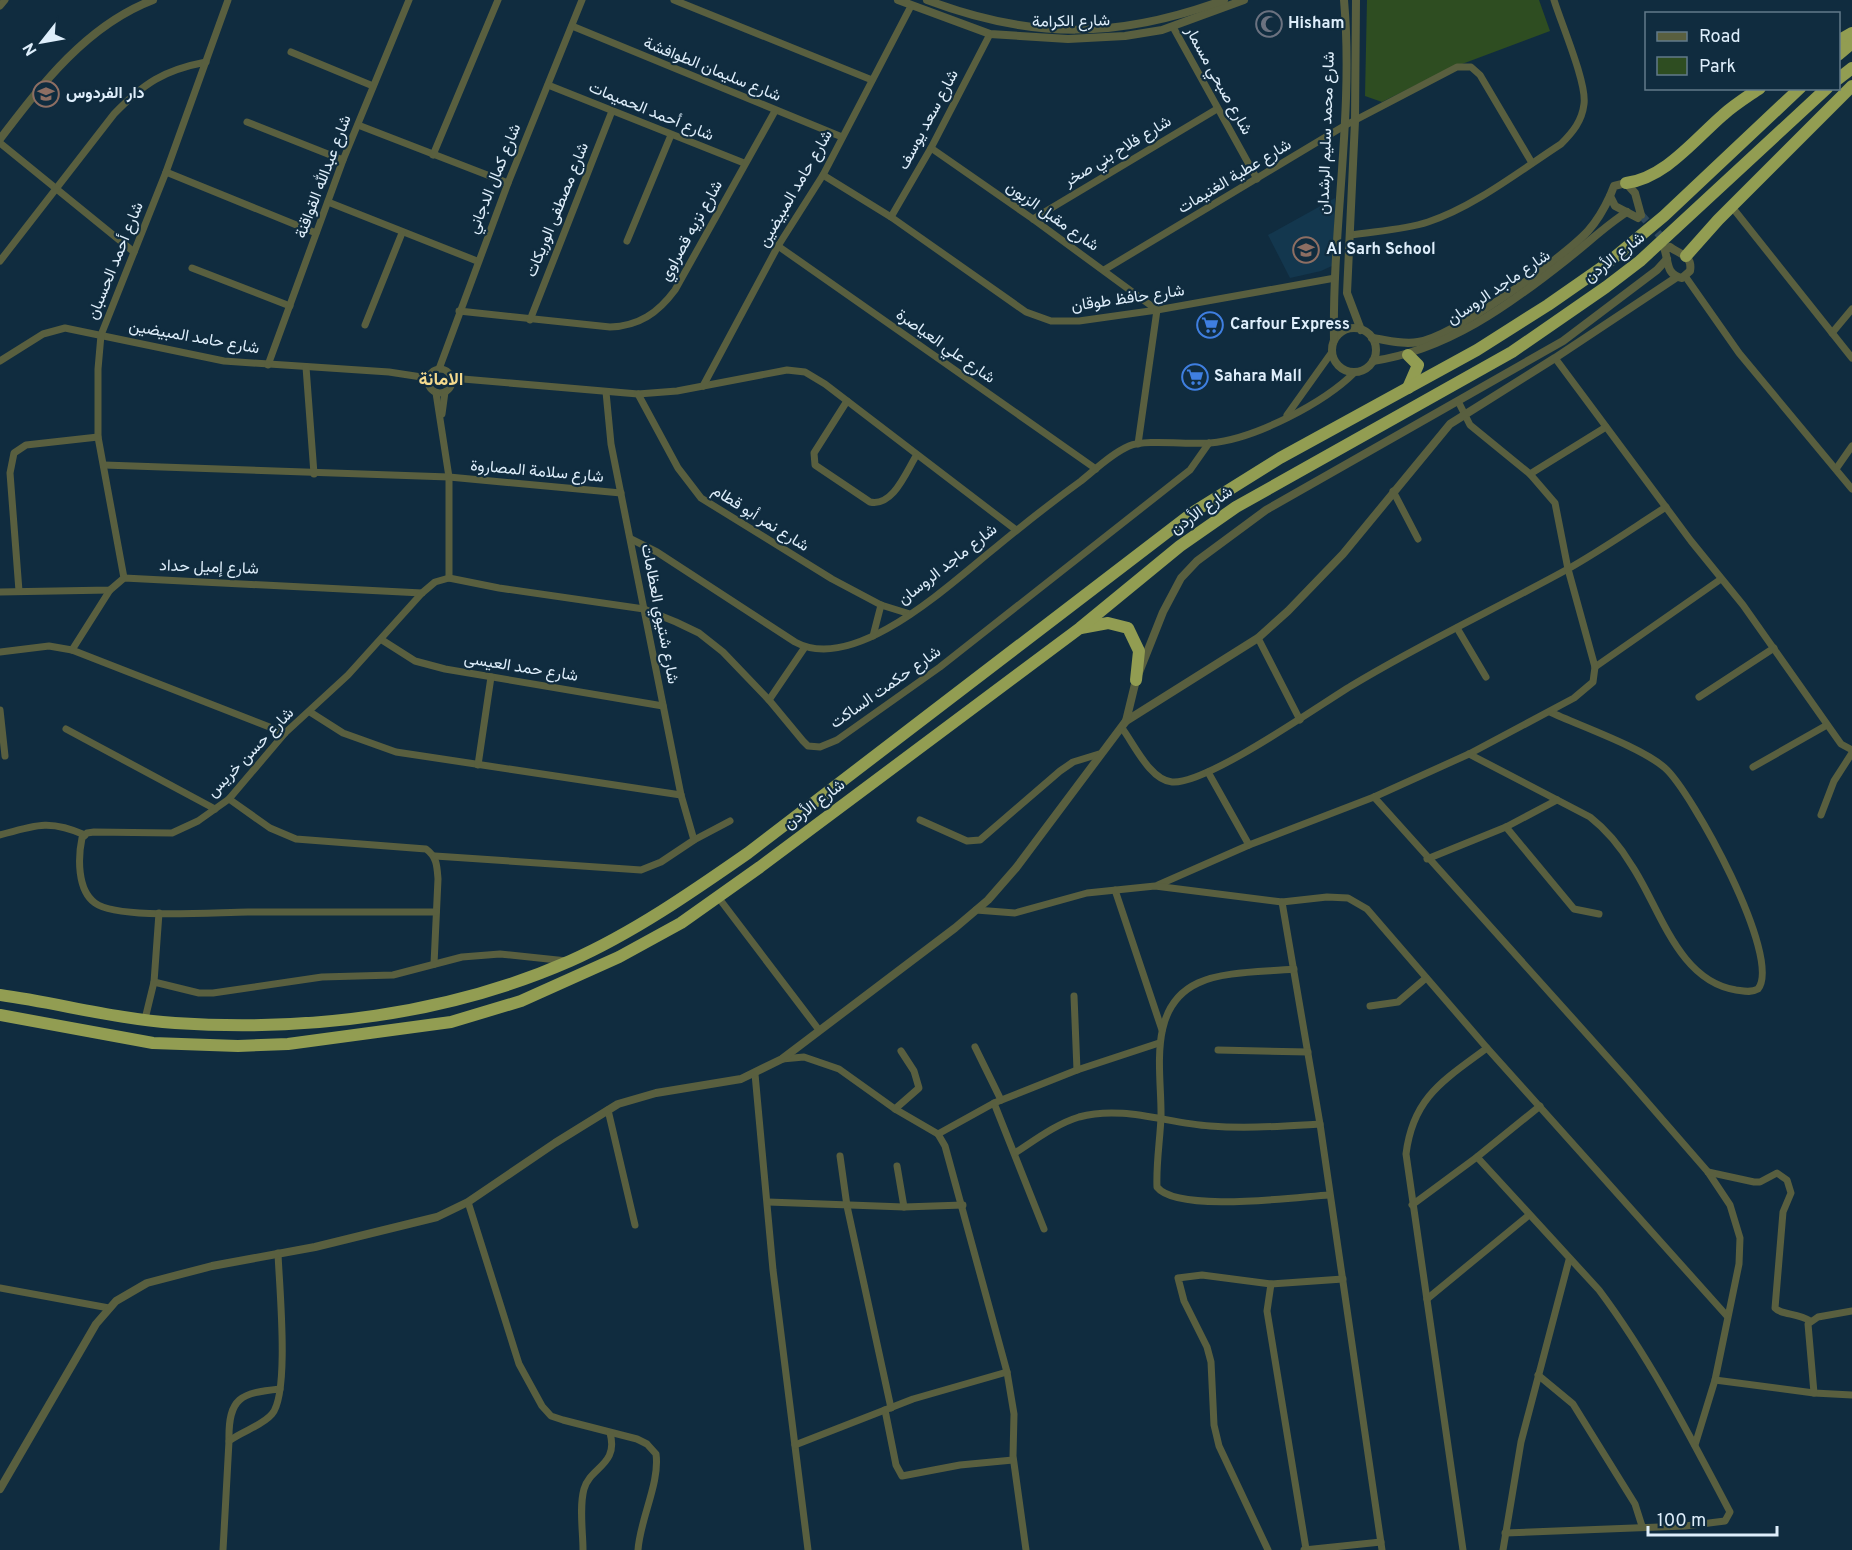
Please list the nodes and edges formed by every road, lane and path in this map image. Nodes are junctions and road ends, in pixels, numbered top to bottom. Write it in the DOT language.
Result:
graph roads {
  1 [pos="5,0"];
  2 [pos="153,0"];
  3 [pos="228,0"];
  4 [pos="409,0"];
  5 [pos="498,0"];
  6 [pos="582,0"];
  7 [pos="674,0"];
  8 [pos="898,0"];
  9 [pos="927,0"];
  10 [pos="1224,0"];
  11 [pos="1244,0"];
  12 [pos="1344,0"];
  13 [pos="1356,0"];
  14 [pos="1554,0"];
  15 [pos="1232,2"];
  16 [pos="0,6"];
  17 [pos="911,6"];
  18 [pos="572,26"];
  19 [pos="1173,27"];
  20 [pos="990,34"];
  21 [pos="1852,43"];
  22 [pos="291,52"];
  23 [pos="1840,54"];
  24 [pos="206,62"];
  25 [pos="1852,68"];
  26 [pos="1840,78"];
  27 [pos="872,81"];
  28 [pos="548,85"];
  29 [pos="374,86"];
  30 [pos="1852,86"];
  31 [pos="1757,90"];
  32 [pos="1798,90"];
  33 [pos="1825,90"];
  34 [pos="1217,109"];
  35 [pos="612,111"];
  36 [pos="775,111"];
  37 [pos="1355,121"];
  38 [pos="247,123"];
  39 [pos="358,125"];
  40 [pos="1344,126"];
  41 [pos="671,135"];
  42 [pos="842,137"];
  43 [pos="0,141"];
  44 [pos="931,148"];
  45 [pos="433,154"];
  46 [pos="343,160"];
  47 [pos="744,163"];
  48 [pos="1532,163"];
  49 [pos="166,172"];
  50 [pos="823,175"];
  51 [pos="1257,179"];
  52 [pos="508,183"];
  53 [pos="1626,183"];
  54 [pos="56,188"];
  55 [pos="1610,196"];
  56 [pos="328,202"];
  57 [pos="1732,207"];
  58 [pos="1627,212"];
  59 [pos="891,217"];
  60 [pos="1033,219"];
  61 [pos="316,233"];
  62 [pos="402,233"];
  63 [pos="1350,235"];
  64 [pos="627,241"];
  65 [pos="778,246"];
  66 [pos="134,252"];
  67 [pos="1686,256"];
  68 [pos="1667,259"];
  69 [pos="0,261"];
  70 [pos="477,261"];
  71 [pos="192,268"];
  72 [pos="1104,270"];
  73 [pos="1681,277"];
  74 [pos="1335,278"];
  75 [pos="290,306"];
  76 [pos="1852,309"];
  77 [pos="1157,310"];
  78 [pos="459,311"];
  79 [pos="530,320"];
  80 [pos="365,325"];
  81 [pos="1360,330"];
  82 [pos="1832,333"];
  83 [pos="101,334"];
  84 [pos="1372,338"];
  85 [pos="1334,340"];
  86 [pos="1332,352"];
  87 [pos="1408,355"];
  88 [pos="1555,358"];
  89 [pos="1852,358"];
  90 [pos="0,361"];
  91 [pos="1373,361"];
  92 [pos="268,365"];
  93 [pos="306,367"];
  94 [pos="438,369"];
  95 [pos="1356,372"];
  96 [pos="428,378"];
  97 [pos="451,378"];
  98 [pos="703,386"];
  99 [pos="1407,390"];
  100 [pos="445,392"];
  101 [pos="606,392"];
  102 [pos="436,393"];
  103 [pos="638,394"];
  104 [pos="1458,400"];
  105 [pos="847,401"];
  106 [pos="1464,414"];
  107 [pos="1286,417"];
  108 [pos="442,420"];
  109 [pos="1606,427"];
  110 [pos="98,437"];
  111 [pos="1209,443"];
  112 [pos="1138,444"];
  113 [pos="1852,446"];
  114 [pos="916,456"];
  115 [pos="104,465"];
  116 [pos="1096,469"];
  117 [pos="1836,469"];
  118 [pos="314,474"];
  119 [pos="1530,474"];
  120 [pos="449,477"];
  121 [pos="1852,489"];
  122 [pos="1393,491"];
  123 [pos="621,493"];
  124 [pos="1666,507"];
  125 [pos="1016,530"];
  126 [pos="631,539"];
  127 [pos="1418,539"];
  128 [pos="1568,568"];
  129 [pos="124,578"];
  130 [pos="449,578"];
  131 [pos="1721,579"];
  132 [pos="110,590"];
  133 [pos="19,591"];
  134 [pos="0,592"];
  135 [pos="422,593"];
  136 [pos="881,605"];
  137 [pos="645,609"];
  138 [pos="910,614"];
  139 [pos="1080,628"];
  140 [pos="1457,628"];
  141 [pos="873,636"];
  142 [pos="1258,638"];
  143 [pos="381,640"];
  144 [pos="805,647"];
  145 [pos="1774,648"];
  146 [pos="72,650"];
  147 [pos="0,652"];
  148 [pos="1595,667"];
  149 [pos="491,677"];
  150 [pos="1486,677"];
  151 [pos="1136,680"];
  152 [pos="1699,697"];
  153 [pos="769,700"];
  154 [pos="663,706"];
  155 [pos="0,710"];
  156 [pos="310,712"];
  157 [pos="1550,712"];
  158 [pos="1300,720"];
  159 [pos="1124,724"];
  160 [pos="1827,725"];
  161 [pos="66,729"];
  162 [pos="285,733"];
  163 [pos="1852,751"];
  164 [pos="1099,754"];
  165 [pos="1468,754"];
  166 [pos="5,756"];
  167 [pos="478,765"];
  168 [pos="1753,767"];
  169 [pos="1208,772"];
  170 [pos="681,795"];
  171 [pos="1374,797"];
  172 [pos="229,799"];
  173 [pos="1557,800"];
  174 [pos="215,809"];
  175 [pos="1821,815"];
  176 [pos="920,820"];
  177 [pos="730,821"];
  178 [pos="1506,827"];
  179 [pos="0,835"];
  180 [pos="84,835"];
  181 [pos="694,840"];
  182 [pos="1249,845"];
  183 [pos="435,856"];
  184 [pos="1427,859"];
  185 [pos="1155,886"];
  186 [pos="1115,890"];
  187 [pos="718,897"];
  188 [pos="1281,902"];
  189 [pos="976,910"];
  190 [pos="436,912"];
  191 [pos="159,913"];
  192 [pos="1599,914"];
  193 [pos="569,961"];
  194 [pos="434,964"];
  195 [pos="1294,969"];
  196 [pos="1426,978"];
  197 [pos="154,982"];
  198 [pos="0,994"];
  199 [pos="1074,996"];
  200 [pos="1370,1006"];
  201 [pos="0,1015"];
  202 [pos="145,1019"];
  203 [pos="819,1030"];
  204 [pos="1162,1030"];
  205 [pos="1159,1043"];
  206 [pos="975,1047"];
  207 [pos="1486,1048"];
  208 [pos="1218,1050"];
  209 [pos="901,1051"];
  210 [pos="1308,1052"];
  211 [pos="782,1059"];
  212 [pos="1077,1070"];
  213 [pos="754,1074"];
  214 [pos="1002,1100"];
  215 [pos="994,1103"];
  216 [pos="1540,1106"];
  217 [pos="895,1109"];
  218 [pos="608,1110"];
  219 [pos="1161,1117"];
  220 [pos="1320,1124"];
  221 [pos="938,1134"];
  222 [pos="1015,1152"];
  223 [pos="840,1156"];
  224 [pos="1477,1157"];
  225 [pos="897,1166"];
  226 [pos="1708,1172"];
  227 [pos="1329,1195"];
  228 [pos="468,1202"];
  229 [pos="768,1202"];
  230 [pos="963,1205"];
  231 [pos="1412,1205"];
  232 [pos="847,1206"];
  233 [pos="904,1207"];
  234 [pos="1529,1215"];
  235 [pos="635,1225"];
  236 [pos="1044,1229"];
  237 [pos="278,1253"];
  238 [pos="1569,1260"];
  239 [pos="1343,1279"];
  240 [pos="1271,1284"];
  241 [pos="0,1288"];
  242 [pos="1426,1299"];
  243 [pos="109,1308"];
  244 [pos="1852,1311"];
  245 [pos="1727,1316"];
  246 [pos="1810,1321"];
  247 [pos="1007,1372"];
  248 [pos="1538,1375"];
  249 [pos="1715,1380"];
  250 [pos="280,1389"];
  251 [pos="1814,1393"];
  252 [pos="1852,1395"];
  253 [pos="888,1409"];
  254 [pos="610,1433"];
  255 [pos="229,1441"];
  256 [pos="795,1445"];
  257 [pos="1695,1445"];
  258 [pos="1013,1460"];
  259 [pos="0,1489"];
  260 [pos="1642,1526"];
  261 [pos="1505,1533"];
  262 [pos="1382,1546"];
  263 [pos="223,1550"];
  264 [pos="583,1550"];
  265 [pos="638,1550"];
  266 [pos="808,1550"];
  267 [pos="1026,1550"];
  268 [pos="1268,1550"];
  269 [pos="1305,1550"];
  270 [pos="1463,1550"];
  271 [pos="1503,1550"];
  1 -- 16 [label="street"];
  2 -- 43 [label="street"];
  3 -- 24 [label="street, شارع أحمد الحسبان"];
  4 -- 29 [label="street, شارع عبدالله القواقنة"];
  5 -- 45 [label="street"];
  6 -- 18 [label="street, شارع كمال الدجاني"];
  7 -- 27 [label="street"];
  8 -- 17 [label="street, شارع الكرامة"];
  9 -- 10 [label="street, شارع الكرامة"];
  11 -- 15 [label="street, شارع الكرامة"];
  12 -- 40 [label="street, شارع محمد سليم الرشدان"];
  13 -- 37 [label="street, شارع محمد سليم الرشدان"];
  14 -- 48 [label="street"];
  15 -- 19 [label="street, شارع الكرامة"];
  17 -- 20 [label="street, شارع الكرامة"];
  17 -- 27 [label="street, شارع حامد المبيضين"];
  18 -- 28 [label="street, شارع كمال الدجاني"];
  18 -- 36 [label="street, شارع سليمان الطوافشة"];
  19 -- 20 [label="street, شارع الكرامة"];
  19 -- 34 [label="street, شارع صبحي مسمار"];
  20 -- 44 [label="street, شارع سعد يوسف"];
  21 -- 23 [label="highway"];
  22 -- 29 [label="street"];
  24 -- 49 [label="street, شارع أحمد الحسبان"];
  24 -- 54 [label="street"];
  25 -- 26 [label="highway"];
  27 -- 42 [label="street, شارع حامد المبيضين"];
  28 -- 35 [label="street, شارع أحمد الحميمات"];
  28 -- 52 [label="street, شارع كمال الدجاني"];
  29 -- 39 [label="street, شارع عبدالله القواقنة"];
  30 -- 57 [label="highway"];
  31 -- 53 [label="highway"];
  32 -- 99 [label="highway, شارع الأردن"];
  33 -- 139 [label="highway, شارع الأردن"];
  34 -- 51 [label="street, شارع صبحي مسمار"];
  34 -- 60 [label="street, شارع فلاح بني صخر"];
  35 -- 41 [label="street, شارع أحمد الحميمات"];
  35 -- 79 [label="street, شارع مصطفى الوريكات"];
  36 -- 42 [label="street, شارع سليمان الطوافشة"];
  36 -- 47 [label="street, شارع نزيه قصراوي"];
  37 -- 40 [label="street, شارع عطية الغنيمات"];
  37 -- 48 [label="street, شارع عطية الغنيمات"];
  37 -- 63 [label="street, شارع محمد سليم الرشدان"];
  38 -- 46 [label="street"];
  39 -- 45 [label="street"];
  39 -- 46 [label="street, شارع عبدالله القواقنة"];
  40 -- 51 [label="street, شارع عطية الغنيمات"];
  40 -- 74 [label="street, شارع محمد سليم الرشدان"];
  41 -- 47 [label="street, شارع أحمد الحميمات"];
  41 -- 64 [label="street"];
  42 -- 50 [label="street, شارع حامد المبيضين"];
  43 -- 54 [label="street"];
  44 -- 59 [label="street, شارع سعد يوسف"];
  44 -- 60 [label="street, شارع مقبل الزبون"];
  45 -- 52 [label="street"];
  46 -- 56 [label="street, شارع عبدالله القواقنة"];
  47 -- 79 [label="street, شارع نزيه قصراوي"];
  48 -- 63 [label="street"];
  49 -- 61 [label="street"];
  49 -- 66 [label="street, شارع أحمد الحسبان"];
  50 -- 59 [label="street, شارع حافظ طوقان"];
  50 -- 65 [label="street, شارع حامد المبيضين"];
  51 -- 72 [label="street, شارع عطية الغنيمات"];
  52 -- 70 [label="street, شارع كمال الدجاني"];
  53 -- 55 [label="street, شارع ماجد الروسان"];
  53 -- 58 [label="street"];
  54 -- 66 [label="street"];
  54 -- 69 [label="street"];
  55 -- 58 [label="street"];
  55 -- 84 [label="street, شارع ماجد الروسان"];
  56 -- 61 [label="street, شارع عبدالله القواقنة"];
  56 -- 62 [label="street"];
  57 -- 67 [label="highway"];
  57 -- 82 [label="street"];
  58 -- 87 [label="street, شارع ماجد الروسان"];
  59 -- 77 [label="street, شارع حافظ طوقان"];
  60 -- 72 [label="street, شارع مقبل الزبون"];
  61 -- 75 [label="street, شارع عبدالله القواقنة"];
  62 -- 70 [label="street"];
  62 -- 80 [label="street"];
  63 -- 81 [label="street, شارع محمد سليم الرشدان"];
  65 -- 98 [label="street, شارع حامد المبيضين"];
  65 -- 116 [label="street, شارع علي العياصرة"];
  66 -- 83 [label="street, شارع أحمد الحسبان"];
  67 -- 68 [label="street"];
  67 -- 73 [label="street"];
  68 -- 73 [label="street"];
  68 -- 104 [label="street"];
  70 -- 78 [label="street, شارع كمال الدجاني"];
  71 -- 75 [label="street"];
  72 -- 77 [label="street, شارع مقبل الزبون"];
  73 -- 88 [label="street"];
  73 -- 117 [label="street"];
  74 -- 77 [label="street, شارع حافظ طوقان"];
  74 -- 85 [label="street, شارع محمد سليم الرشدان"];
  75 -- 92 [label="street, شارع عبدالله القواقنة"];
  76 -- 82 [label="street"];
  77 -- 112 [label="street"];
  78 -- 79 [label="street, شارع نزيه قصراوي"];
  78 -- 94 [label="street, شارع كمال الدجاني"];
  81 -- 84 [label="street"];
  81 -- 85 [label="street"];
  82 -- 89 [label="street"];
  83 -- 90 [label="street, شارع حامد المبيضين"];
  83 -- 92 [label="street, شارع حامد المبيضين"];
  83 -- 110 [label="street, شارع أحمد الحسبان"];
  84 -- 91 [label="street"];
  85 -- 86 [label="street"];
  86 -- 95 [label="street"];
  86 -- 107 [label="street"];
  87 -- 91 [label="street, شارع ماجد الروسان"];
  87 -- 99 [label="highway"];
  88 -- 106 [label="street"];
  88 -- 109 [label="street"];
  91 -- 95 [label="street"];
  92 -- 93 [label="street, شارع حامد المبيضين"];
  93 -- 96 [label="street, شارع حامد المبيضين"];
  93 -- 118 [label="street"];
  94 -- 96 [label="street"];
  94 -- 97 [label="street"];
  95 -- 107 [label="street, شارع ماجد الروسان"];
  96 -- 102 [label="street"];
  97 -- 100 [label="street"];
  97 -- 101 [label="street"];
  98 -- 103 [label="street"];
  98 -- 105 [label="street"];
  99 -- 193 [label="highway, شارع الأردن"];
  100 -- 102 [label="street"];
  100 -- 108 [label="street"];
  101 -- 103 [label="street"];
  101 -- 123 [label="street, شارع شتيوي العظامات"];
  102 -- 108 [label="street"];
  103 -- 136 [label="street, شارع نمر أبو قطام"];
  104 -- 106 [label="street"];
  104 -- 151 [label="street"];
  105 -- 114 [label="street"];
  105 -- 114 [label="street"];
  106 -- 119 [label="street"];
  106 -- 122 [label="street"];
  107 -- 111 [label="street, شارع ماجد الروسان"];
  108 -- 120 [label="street"];
  109 -- 119 [label="street"];
  109 -- 124 [label="street"];
  110 -- 115 [label="street, شارع أحمد الحسبان"];
  110 -- 133 [label="street"];
  111 -- 112 [label="street, شارع ماجد الروسان"];
  111 -- 153 [label="street, شارع حكمت الساكت"];
  112 -- 116 [label="street, شارع ماجد الروسان"];
  113 -- 117 [label="street"];
  114 -- 125 [label="street"];
  115 -- 118 [label="street, شارع سلامة المصاروة"];
  115 -- 129 [label="street, شارع أحمد الحسبان"];
  116 -- 125 [label="street, شارع ماجد الروسان"];
  117 -- 121 [label="street"];
  118 -- 120 [label="street, شارع سلامة المصاروة"];
  119 -- 128 [label="street"];
  120 -- 123 [label="street, شارع سلامة المصاروة"];
  120 -- 130 [label="street"];
  122 -- 127 [label="street"];
  122 -- 142 [label="street"];
  123 -- 126 [label="street, شارع شتيوي العظامات"];
  124 -- 128 [label="street"];
  124 -- 131 [label="street"];
  125 -- 138 [label="street, شارع ماجد الروسان"];
  126 -- 137 [label="street, شارع شتيوي العظامات"];
  126 -- 144 [label="street"];
  128 -- 140 [label="street"];
  128 -- 148 [label="street"];
  129 -- 132 [label="street"];
  129 -- 135 [label="street, شارع إميل حداد"];
  130 -- 135 [label="street, شارع حسن خريس"];
  130 -- 137 [label="street, شارع حكمت الساكت"];
  131 -- 145 [label="street"];
  131 -- 148 [label="street"];
  132 -- 133 [label="street"];
  132 -- 146 [label="street"];
  133 -- 134 [label="street"];
  135 -- 143 [label="street, شارع حسن خريس"];
  136 -- 138 [label="street, شارع نمر أبو قطام"];
  136 -- 141 [label="street"];
  137 -- 153 [label="street, شارع حكمت الساكت"];
  137 -- 154 [label="street, شارع شتيوي العظامات"];
  138 -- 141 [label="street, شارع ماجد الروسان"];
  139 -- 151 [label="highway"];
  139 -- 187 [label="highway, شارع الأردن"];
  140 -- 150 [label="street"];
  140 -- 158 [label="street"];
  141 -- 144 [label="street, شارع ماجد الروسان"];
  142 -- 158 [label="street"];
  142 -- 159 [label="street"];
  143 -- 149 [label="street, شارع حمد العيسى"];
  143 -- 156 [label="street, شارع حسن خريس"];
  144 -- 153 [label="street"];
  145 -- 152 [label="street"];
  145 -- 160 [label="street"];
  146 -- 147 [label="street"];
  146 -- 162 [label="street"];
  148 -- 157 [label="street"];
  149 -- 154 [label="street, شارع حمد العيسى"];
  149 -- 167 [label="street"];
  151 -- 159 [label="street"];
  154 -- 170 [label="street, شارع شتيوي العظامات"];
  155 -- 166 [label="street"];
  156 -- 162 [label="street, شارع حسن خريس"];
  156 -- 167 [label="street"];
  157 -- 165 [label="street"];
  157 -- 173 [label="street"];
  158 -- 169 [label="street"];
  159 -- 164 [label="street"];
  159 -- 169 [label="street"];
  160 -- 163 [label="street"];
  160 -- 168 [label="street"];
  161 -- 174 [label="street"];
  162 -- 172 [label="street, شارع حسن خريس"];
  163 -- 175 [label="street"];
  164 -- 176 [label="street"];
  164 -- 189 [label="street"];
  165 -- 171 [label="street"];
  165 -- 173 [label="street"];
  167 -- 170 [label="street"];
  169 -- 182 [label="street"];
  170 -- 181 [label="street, شارع شتيوي العظامات"];
  171 -- 182 [label="street"];
  171 -- 184 [label="street"];
  172 -- 174 [label="street, شارع حسن خريس"];
  172 -- 183 [label="street"];
  173 -- 178 [label="street"];
  174 -- 180 [label="street, شارع حسن خريس"];
  177 -- 181 [label="street"];
  178 -- 184 [label="street"];
  178 -- 192 [label="street"];
  179 -- 180 [label="street"];
  180 -- 191 [label="street"];
  181 -- 183 [label="street"];
  182 -- 185 [label="street"];
  183 -- 190 [label="street"];
  184 -- 226 [label="street"];
  185 -- 186 [label="street"];
  185 -- 188 [label="street"];
  186 -- 189 [label="street"];
  186 -- 204 [label="street"];
  187 -- 201 [label="highway, شارع الأردن"];
  187 -- 203 [label="street"];
  188 -- 195 [label="street"];
  188 -- 196 [label="street"];
  189 -- 203 [label="street"];
  190 -- 191 [label="street"];
  190 -- 194 [label="street"];
  191 -- 197 [label="street"];
  193 -- 194 [label="street"];
  193 -- 202 [label="highway, شارع الأردن"];
  194 -- 197 [label="street"];
  195 -- 204 [label="street"];
  195 -- 210 [label="street"];
  196 -- 200 [label="street"];
  196 -- 207 [label="street"];
  197 -- 202 [label="street"];
  198 -- 202 [label="highway, شارع الأردن"];
  199 -- 212 [label="street"];
  203 -- 211 [label="street"];
  204 -- 205 [label="street"];
  205 -- 212 [label="street"];
  205 -- 219 [label="street"];
  206 -- 214 [label="street"];
  207 -- 216 [label="street"];
  207 -- 231 [label="street"];
  208 -- 210 [label="street"];
  209 -- 217 [label="street"];
  210 -- 220 [label="street"];
  211 -- 213 [label="street"];
  211 -- 217 [label="street"];
  212 -- 214 [label="street"];
  213 -- 218 [label="street"];
  213 -- 229 [label="street"];
  214 -- 215 [label="street"];
  215 -- 221 [label="street"];
  215 -- 222 [label="street"];
  216 -- 224 [label="street"];
  216 -- 245 [label="street"];
  217 -- 221 [label="street"];
  218 -- 228 [label="street"];
  218 -- 235 [label="street"];
  219 -- 220 [label="street"];
  219 -- 222 [label="street"];
  219 -- 227 [label="street"];
  220 -- 227 [label="street"];
  221 -- 230 [label="street"];
  222 -- 236 [label="street"];
  223 -- 232 [label="street"];
  224 -- 231 [label="street"];
  224 -- 234 [label="street"];
  225 -- 233 [label="street"];
  226 -- 245 [label="street"];
  226 -- 246 [label="street"];
  227 -- 239 [label="street"];
  228 -- 237 [label="street"];
  228 -- 254 [label="street"];
  229 -- 232 [label="street"];
  229 -- 256 [label="street"];
  230 -- 233 [label="street"];
  230 -- 247 [label="street"];
  231 -- 242 [label="street"];
  232 -- 233 [label="street"];
  232 -- 253 [label="street"];
  234 -- 238 [label="street"];
  234 -- 242 [label="street"];
  237 -- 243 [label="street"];
  237 -- 250 [label="street"];
  238 -- 248 [label="street"];
  238 -- 257 [label="street"];
  239 -- 240 [label="street"];
  239 -- 262 [label="street"];
  240 -- 268 [label="street"];
  240 -- 269 [label="street"];
  241 -- 243 [label="street"];
  242 -- 270 [label="street"];
  243 -- 259 [label="street"];
  244 -- 246 [label="street"];
  245 -- 249 [label="street"];
  246 -- 251 [label="street"];
  247 -- 253 [label="street"];
  247 -- 258 [label="street"];
  248 -- 260 [label="street"];
  248 -- 261 [label="street"];
  249 -- 251 [label="street"];
  249 -- 257 [label="street"];
  250 -- 255 [label="street"];
  250 -- 255 [label="street"];
  251 -- 252 [label="street"];
  253 -- 256 [label="street"];
  253 -- 258 [label="street"];
  254 -- 264 [label="street"];
  254 -- 265 [label="street"];
  255 -- 263 [label="street"];
  256 -- 266 [label="street"];
  257 -- 260 [label="street"];
  258 -- 267 [label="street"];
  260 -- 261 [label="street"];
  261 -- 271 [label="street"];
  262 -- 269 [label="street"];
}
